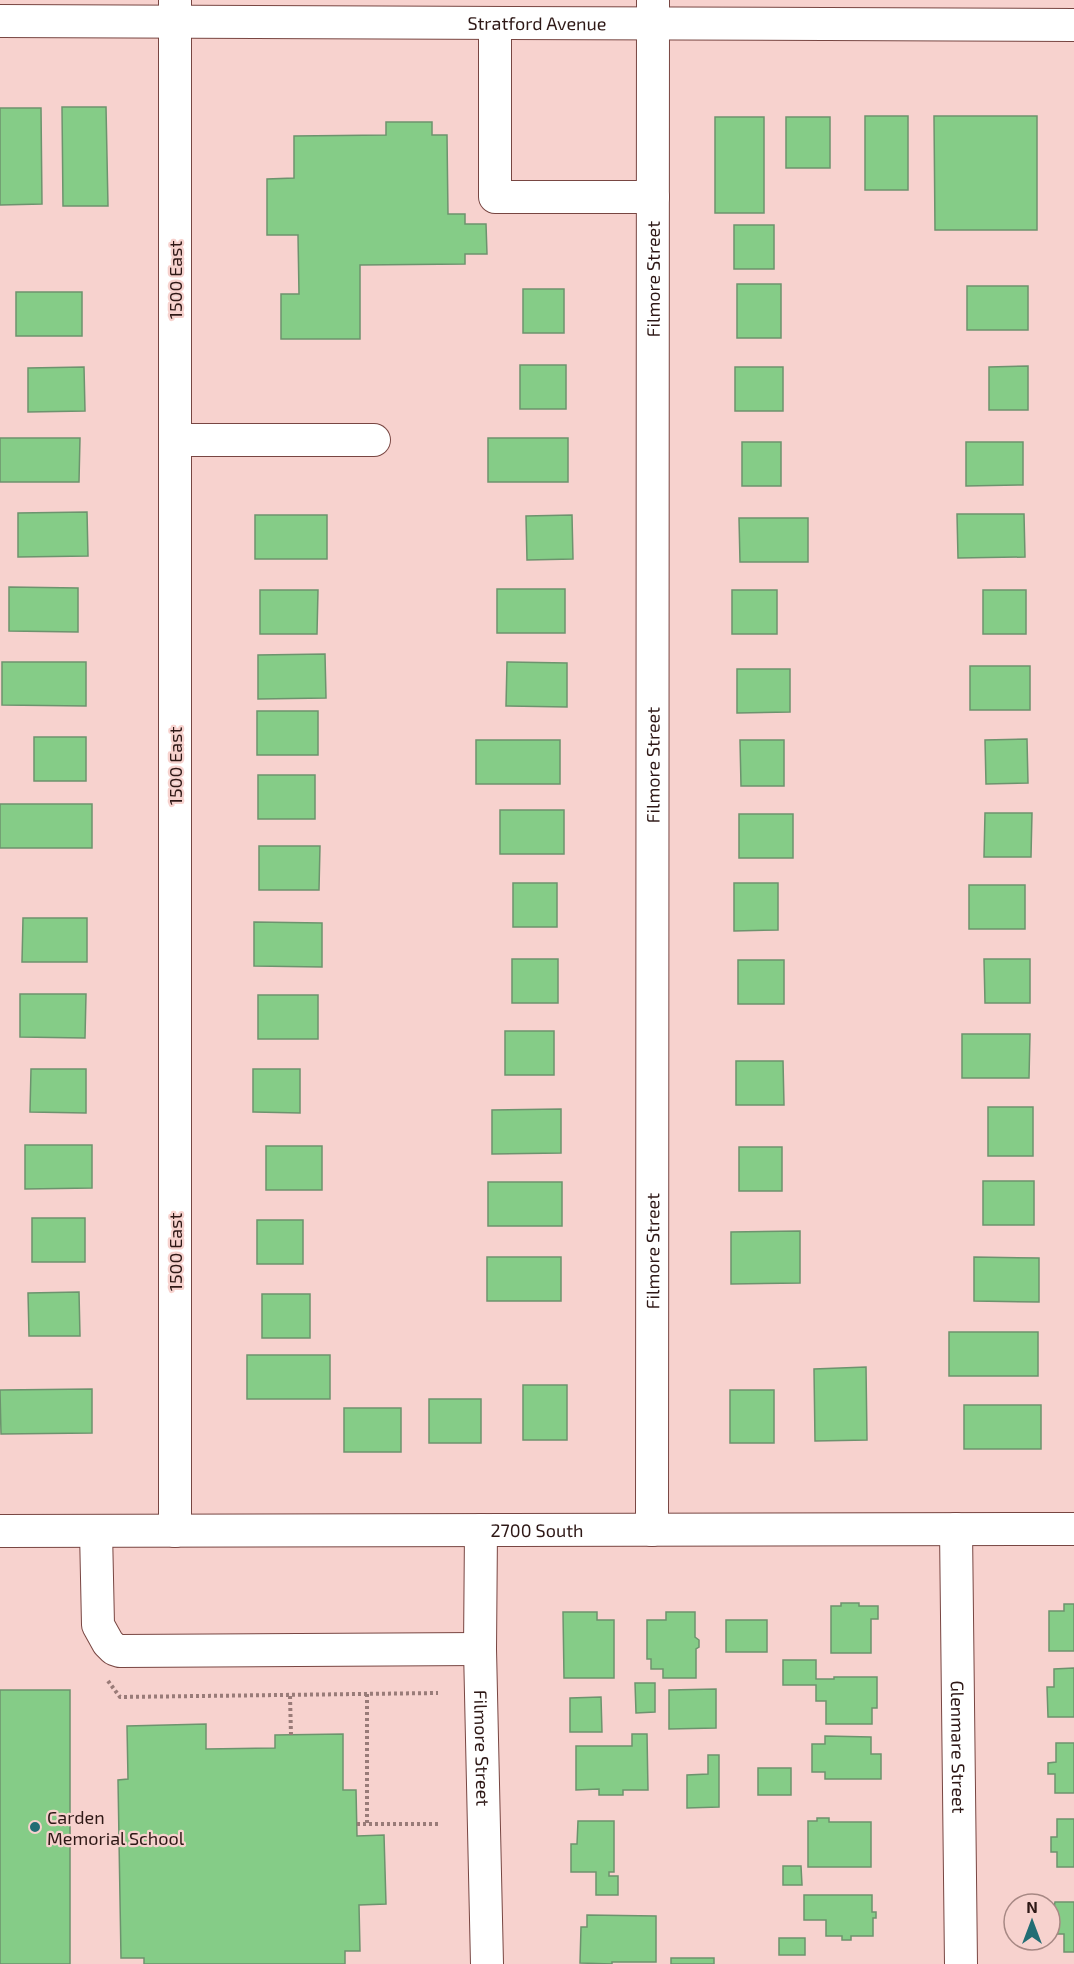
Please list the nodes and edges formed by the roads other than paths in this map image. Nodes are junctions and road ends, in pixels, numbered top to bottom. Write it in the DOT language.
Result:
graph roads {
  1 [pos="175,11"];
  2 [pos="653,12"];
  3 [pos="758,12"];
  4 [pos="0,21"];
  5 [pos="495,23"];
  6 [pos="1074,25"];
  7 [pos="653,198"];
  8 [pos="175,440"];
  9 [pos="374,440"];
  10 [pos="956,1529"];
  11 [pos="1074,1529"];
  12 [pos="481,1530"];
  13 [pos="652,1530"];
  14 [pos="96,1531"];
  15 [pos="175,1531"];
  16 [pos="0,1532"];
  17 [pos="480,1649"];
  18 [pos="487,1964"];
  19 [pos="961,1964"];
  1 -- 4 [label="street, Stratford Avenue"];
  1 -- 5 [label="street, Stratford Avenue"];
  1 -- 8 [label="street, 1500 East"];
  2 -- 3 [label="street, Stratford Avenue"];
  2 -- 5 [label="street, Stratford Avenue"];
  2 -- 7 [label="street, Filmore Street"];
  3 -- 6 [label="street, Stratford Avenue"];
  5 -- 7 [label="street"];
  7 -- 13 [label="street, Filmore Street"];
  8 -- 9 [label="street"];
  8 -- 15 [label="street, 1500 East"];
  10 -- 11 [label="street, 2700 South"];
  10 -- 13 [label="street, 2700 South"];
  10 -- 19 [label="street, Glenmare Street"];
  12 -- 13 [label="street, 2700 South"];
  12 -- 15 [label="street, 2700 South"];
  12 -- 17 [label="street, Filmore Street"];
  14 -- 15 [label="street, 2700 South"];
  14 -- 16 [label="street, 2700 South"];
  14 -- 17 [label="street"];
  17 -- 18 [label="street, Filmore Street"];
}
